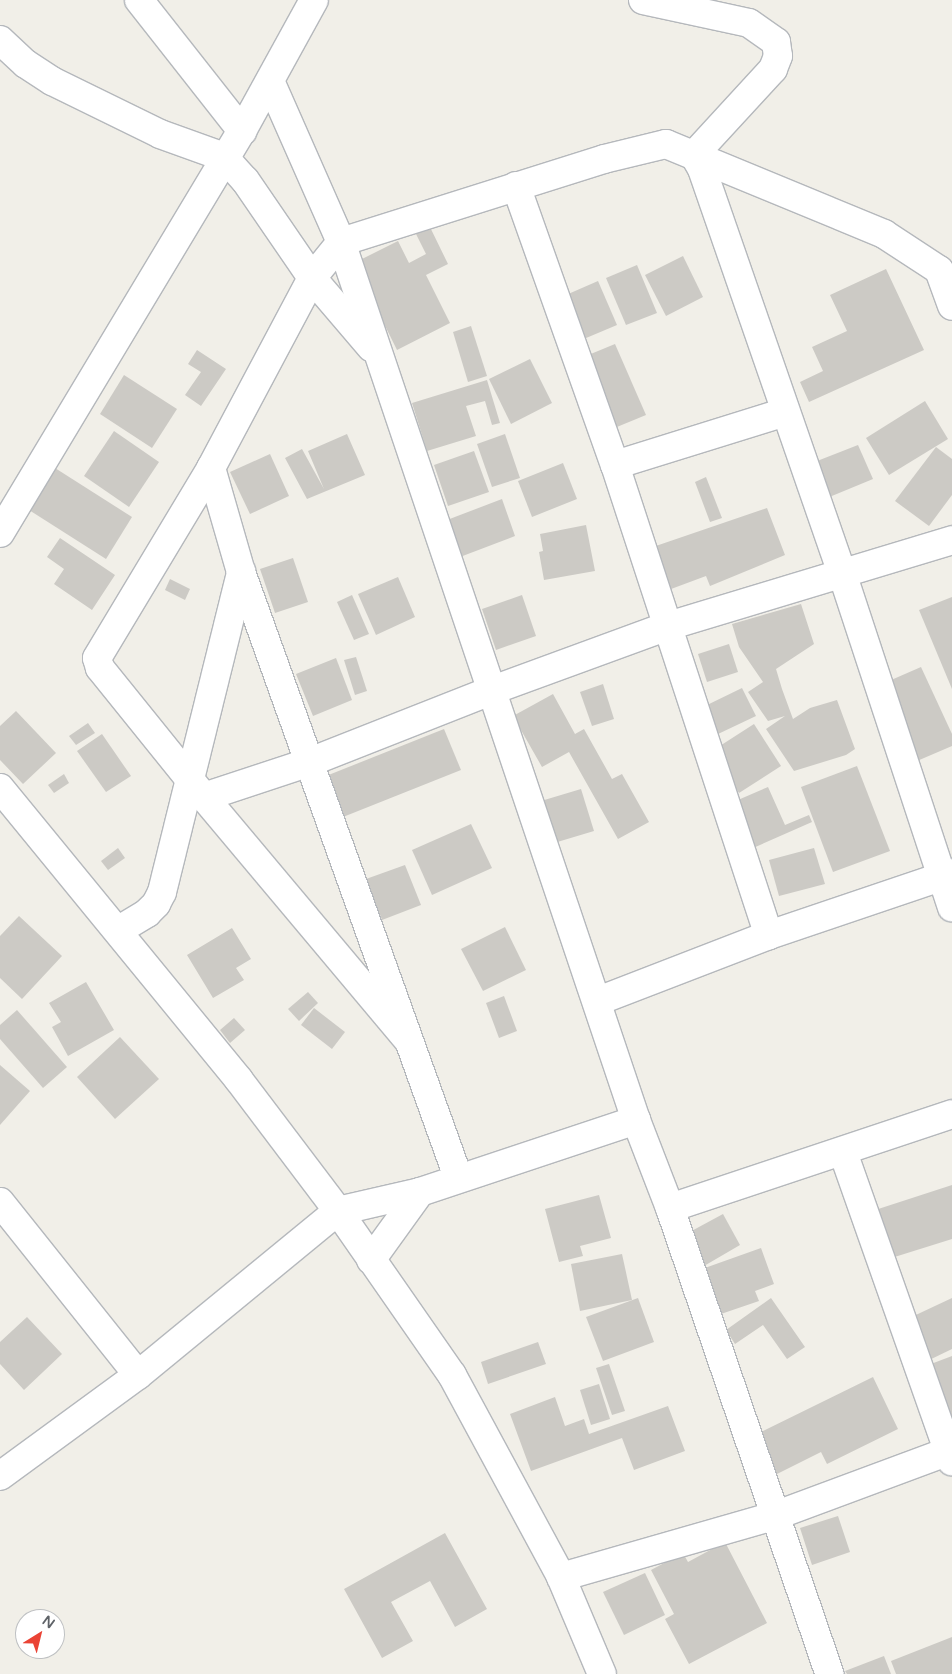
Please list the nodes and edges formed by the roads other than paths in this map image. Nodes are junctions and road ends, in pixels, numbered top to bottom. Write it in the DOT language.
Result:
graph roads {
  1 [pos="139,0"];
  2 [pos="314,0"];
  3 [pos="643,0"];
  4 [pos="0,40"];
  5 [pos="270,81"];
  6 [pos="242,131"];
  7 [pos="694,155"];
  8 [pos="224,157"];
  9 [pos="516,186"];
  10 [pos="342,242"];
  11 [pos="312,278"];
  12 [pos="952,306"];
  13 [pos="380,357"];
  14 [pos="785,412"];
  15 [pos="615,465"];
  16 [pos="211,468"];
  17 [pos="0,533"];
  18 [pos="952,540"];
  19 [pos="241,572"];
  20 [pos="842,573"];
  21 [pos="668,626"];
  22 [pos="490,691"];
  23 [pos="310,762"];
  24 [pos="196,786"];
  25 [pos="0,788"];
  26 [pos="946,875"];
  27 [pos="952,906"];
  28 [pos="118,930"];
  29 [pos="769,936"];
  30 [pos="598,1001"];
  31 [pos="408,1040"];
  32 [pos="952,1114"];
  33 [pos="636,1120"];
  34 [pos="843,1152"];
  35 [pos="458,1177"];
  36 [pos="420,1192"];
  37 [pos="0,1202"];
  38 [pos="670,1208"];
  39 [pos="338,1211"];
  40 [pos="371,1260"];
  41 [pos="138,1375"];
  42 [pos="951,1454"];
  43 [pos="0,1476"];
  44 [pos="776,1515"];
  45 [pos="561,1577"];
  46 [pos="602,1674"];
  47 [pos="830,1674"];
  1 -- 6 [label="street"];
  2 -- 5 [label="street"];
  3 -- 7 [label="street"];
  4 -- 8 [label="street"];
  5 -- 6 [label="street"];
  5 -- 10 [label="street"];
  6 -- 8 [label="street"];
  7 -- 9 [label="street"];
  7 -- 12 [label="street"];
  7 -- 14 [label="street"];
  8 -- 11 [label="street"];
  8 -- 17 [label="street"];
  9 -- 10 [label="street"];
  9 -- 15 [label="street"];
  10 -- 11 [label="street"];
  10 -- 13 [label="street"];
  11 -- 13 [label="street"];
  11 -- 16 [label="street"];
  13 -- 22 [label="street"];
  14 -- 15 [label="street"];
  14 -- 20 [label="street"];
  15 -- 21 [label="street"];
  16 -- 19 [label="street"];
  16 -- 24 [label="street"];
  18 -- 20 [label="street"];
  19 -- 23 [label="street"];
  19 -- 24 [label="street"];
  20 -- 21 [label="street"];
  20 -- 26 [label="street"];
  21 -- 22 [label="street"];
  21 -- 29 [label="street"];
  22 -- 23 [label="street"];
  22 -- 30 [label="street"];
  23 -- 24 [label="street"];
  23 -- 31 [label="street"];
  24 -- 28 [label="street"];
  24 -- 31 [label="street"];
  25 -- 28 [label="street"];
  26 -- 27 [label="street"];
  26 -- 29 [label="street"];
  28 -- 39 [label="street"];
  29 -- 30 [label="street"];
  30 -- 33 [label="street"];
  31 -- 35 [label="street"];
  32 -- 34 [label="street"];
  33 -- 35 [label="street"];
  33 -- 38 [label="street"];
  34 -- 38 [label="street"];
  34 -- 42 [label="street"];
  35 -- 36 [label="street"];
  36 -- 39 [label="street"];
  36 -- 40 [label="street"];
  37 -- 41 [label="street"];
  38 -- 44 [label="street"];
  39 -- 40 [label="street"];
  39 -- 41 [label="street"];
  40 -- 45 [label="street"];
  41 -- 43 [label="street"];
  42 -- 44 [label="street"];
  44 -- 45 [label="street"];
  44 -- 47 [label="street"];
  45 -- 46 [label="street"];
}
